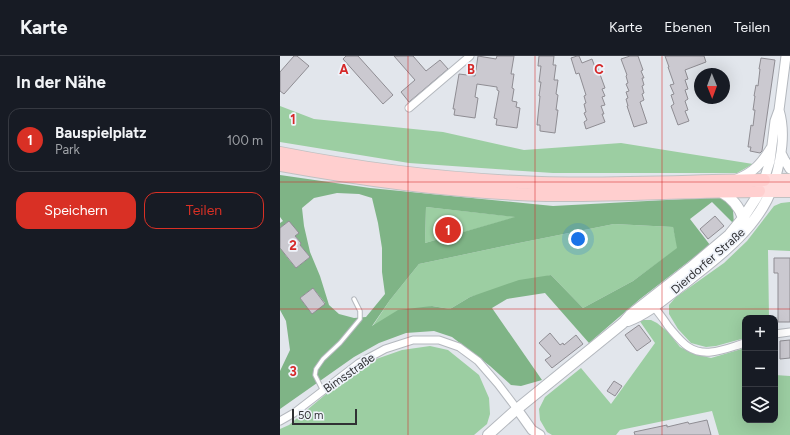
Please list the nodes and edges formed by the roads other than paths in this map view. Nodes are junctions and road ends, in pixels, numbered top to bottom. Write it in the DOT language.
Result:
graph roads {
  1 [pos="470,56"];
  2 [pos="786,56"];
  3 [pos="409,108"];
  4 [pos="779,110"];
  5 [pos="773,145"];
  6 [pos="280,153"];
  7 [pos="781,153"];
  8 [pos="280,165"];
  9 [pos="790,169"];
  10 [pos="409,179"];
  11 [pos="790,180"];
  12 [pos="432,181"];
  13 [pos="733,181"];
  14 [pos="767,186"];
  15 [pos="790,191"];
  16 [pos="721,192"];
  17 [pos="743,218"];
  18 [pos="354,299"];
  19 [pos="651,304"];
  20 [pos="790,332"];
  21 [pos="778,334"];
  22 [pos="742,344"];
  23 [pos="323,391"];
  24 [pos="517,409"];
  25 [pos="280,421"];
  26 [pos="488,435"];
  27 [pos="540,435"];
  1 -- 3 [label="street"];
  2 -- 4 [label="street, Dierdorfer Straße"];
  4 -- 5 [label="street, Dierdorfer Straße"];
  4 -- 7 [label="street, Dierdorfer Straße"];
  5 -- 13 [label="street"];
  5 -- 14 [label="street, Dierdorfer Straße"];
  6 -- 10 [label="highway"];
  7 -- 9 [label="street"];
  7 -- 14 [label="street, Dierdorfer Straße"];
  8 -- 10 [label="highway"];
  10 -- 12 [label="highway"];
  11 -- 14 [label="main road"];
  12 -- 13 [label="highway"];
  12 -- 16 [label="highway"];
  13 -- 14 [label="highway"];
  14 -- 15 [label="main road"];
  14 -- 16 [label="highway"];
  14 -- 17 [label="main road, Dierdorfer Straße"];
  14 -- 19 [label="main road, Dierdorfer Straße"];
  16 -- 17 [label="main road"];
  17 -- 19 [label="main road, Dierdorfer Straße"];
  18 -- 23 [label="lane"];
  19 -- 22 [label="street"];
  19 -- 24 [label="main road, Dierdorfer Straße"];
  20 -- 21 [label="street"];
  23 -- 24 [label="street, Bimsstraße"];
  23 -- 25 [label="street, Bimsstraße"];
  24 -- 26 [label="main road, Dierdorfer Straße"];
  24 -- 27 [label="street"];
}
